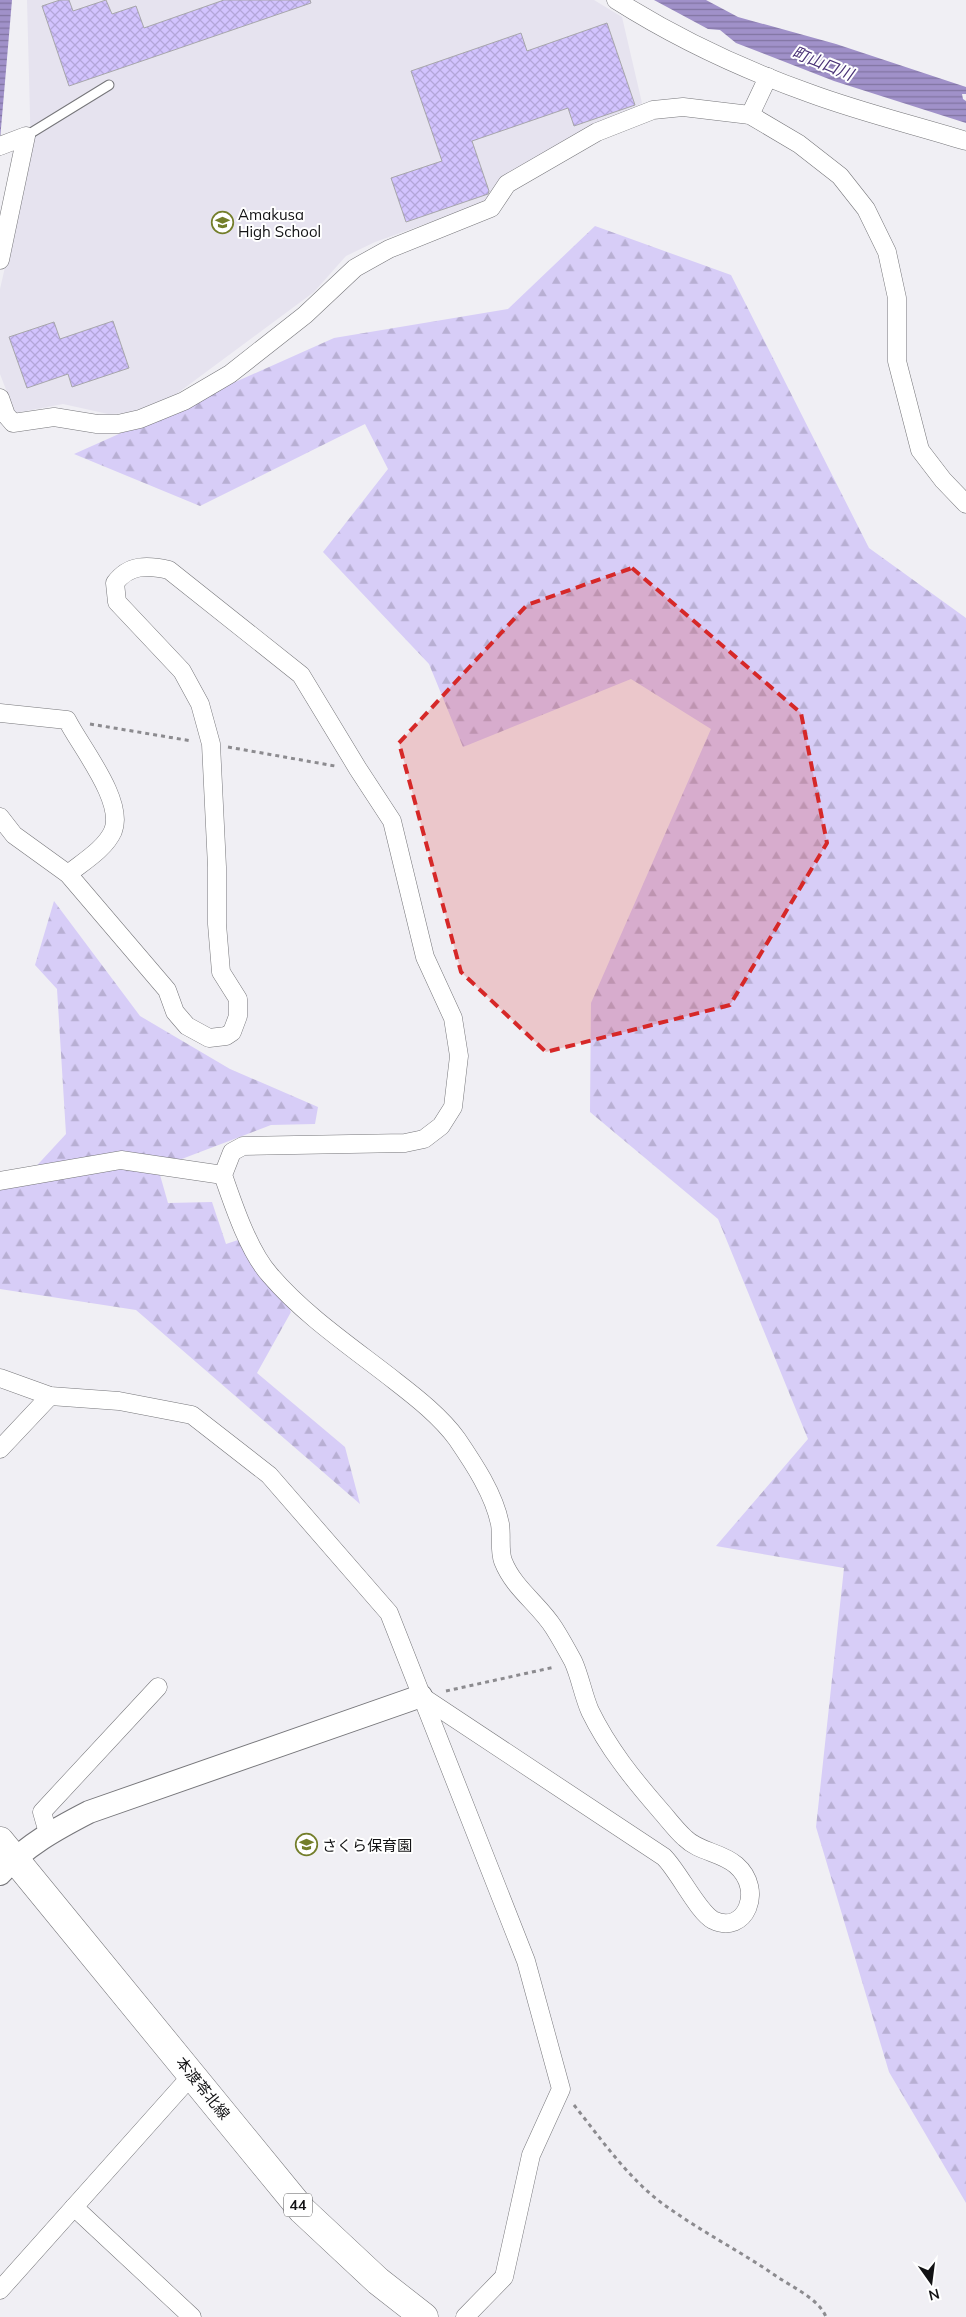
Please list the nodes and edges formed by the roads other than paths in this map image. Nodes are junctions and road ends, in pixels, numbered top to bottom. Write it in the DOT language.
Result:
graph roads {
  1 [pos="616,0"];
  2 [pos="768,77"];
  3 [pos="109,86"];
  4 [pos="750,115"];
  5 [pos="22,138"];
  6 [pos="966,141"];
  7 [pos="0,146"];
  8 [pos="0,260"];
  9 [pos="0,398"];
  10 [pos="966,504"];
  11 [pos="0,713"];
  12 [pos="0,817"];
  13 [pos="68,874"];
  14 [pos="222,1174"];
  15 [pos="0,1181"];
  16 [pos="0,1378"];
  17 [pos="50,1396"];
  18 [pos="0,1449"];
  19 [pos="158,1687"];
  20 [pos="421,1696"];
  21 [pos="48,1833"];
  22 [pos="5,1858"];
  23 [pos="192,2075"];
  24 [pos="74,2207"];
  25 [pos="0,2290"];
  26 [pos="192,2317"];
  27 [pos="424,2317"];
  28 [pos="465,2317"];
  1 -- 2 [label="street"];
  2 -- 4 [label="street"];
  2 -- 6 [label="street"];
  3 -- 5 [label="lane"];
  4 -- 9 [label="street"];
  4 -- 10 [label="street"];
  5 -- 7 [label="street"];
  5 -- 8 [label="street"];
  11 -- 13 [label="street"];
  12 -- 13 [label="street"];
  13 -- 14 [label="street"];
  14 -- 15 [label="street"];
  14 -- 20 [label="street"];
  16 -- 17 [label="street"];
  17 -- 18 [label="street"];
  17 -- 20 [label="street"];
  19 -- 21 [label="street"];
  20 -- 21 [label="street"];
  20 -- 28 [label="street"];
  21 -- 22 [label="street"];
  22 -- 23 [label="main road, 本渡苓北線 / 44"];
  23 -- 24 [label="street"];
  23 -- 27 [label="main road, 本渡苓北線 / 44"];
  24 -- 25 [label="street"];
  24 -- 26 [label="street"];
}
